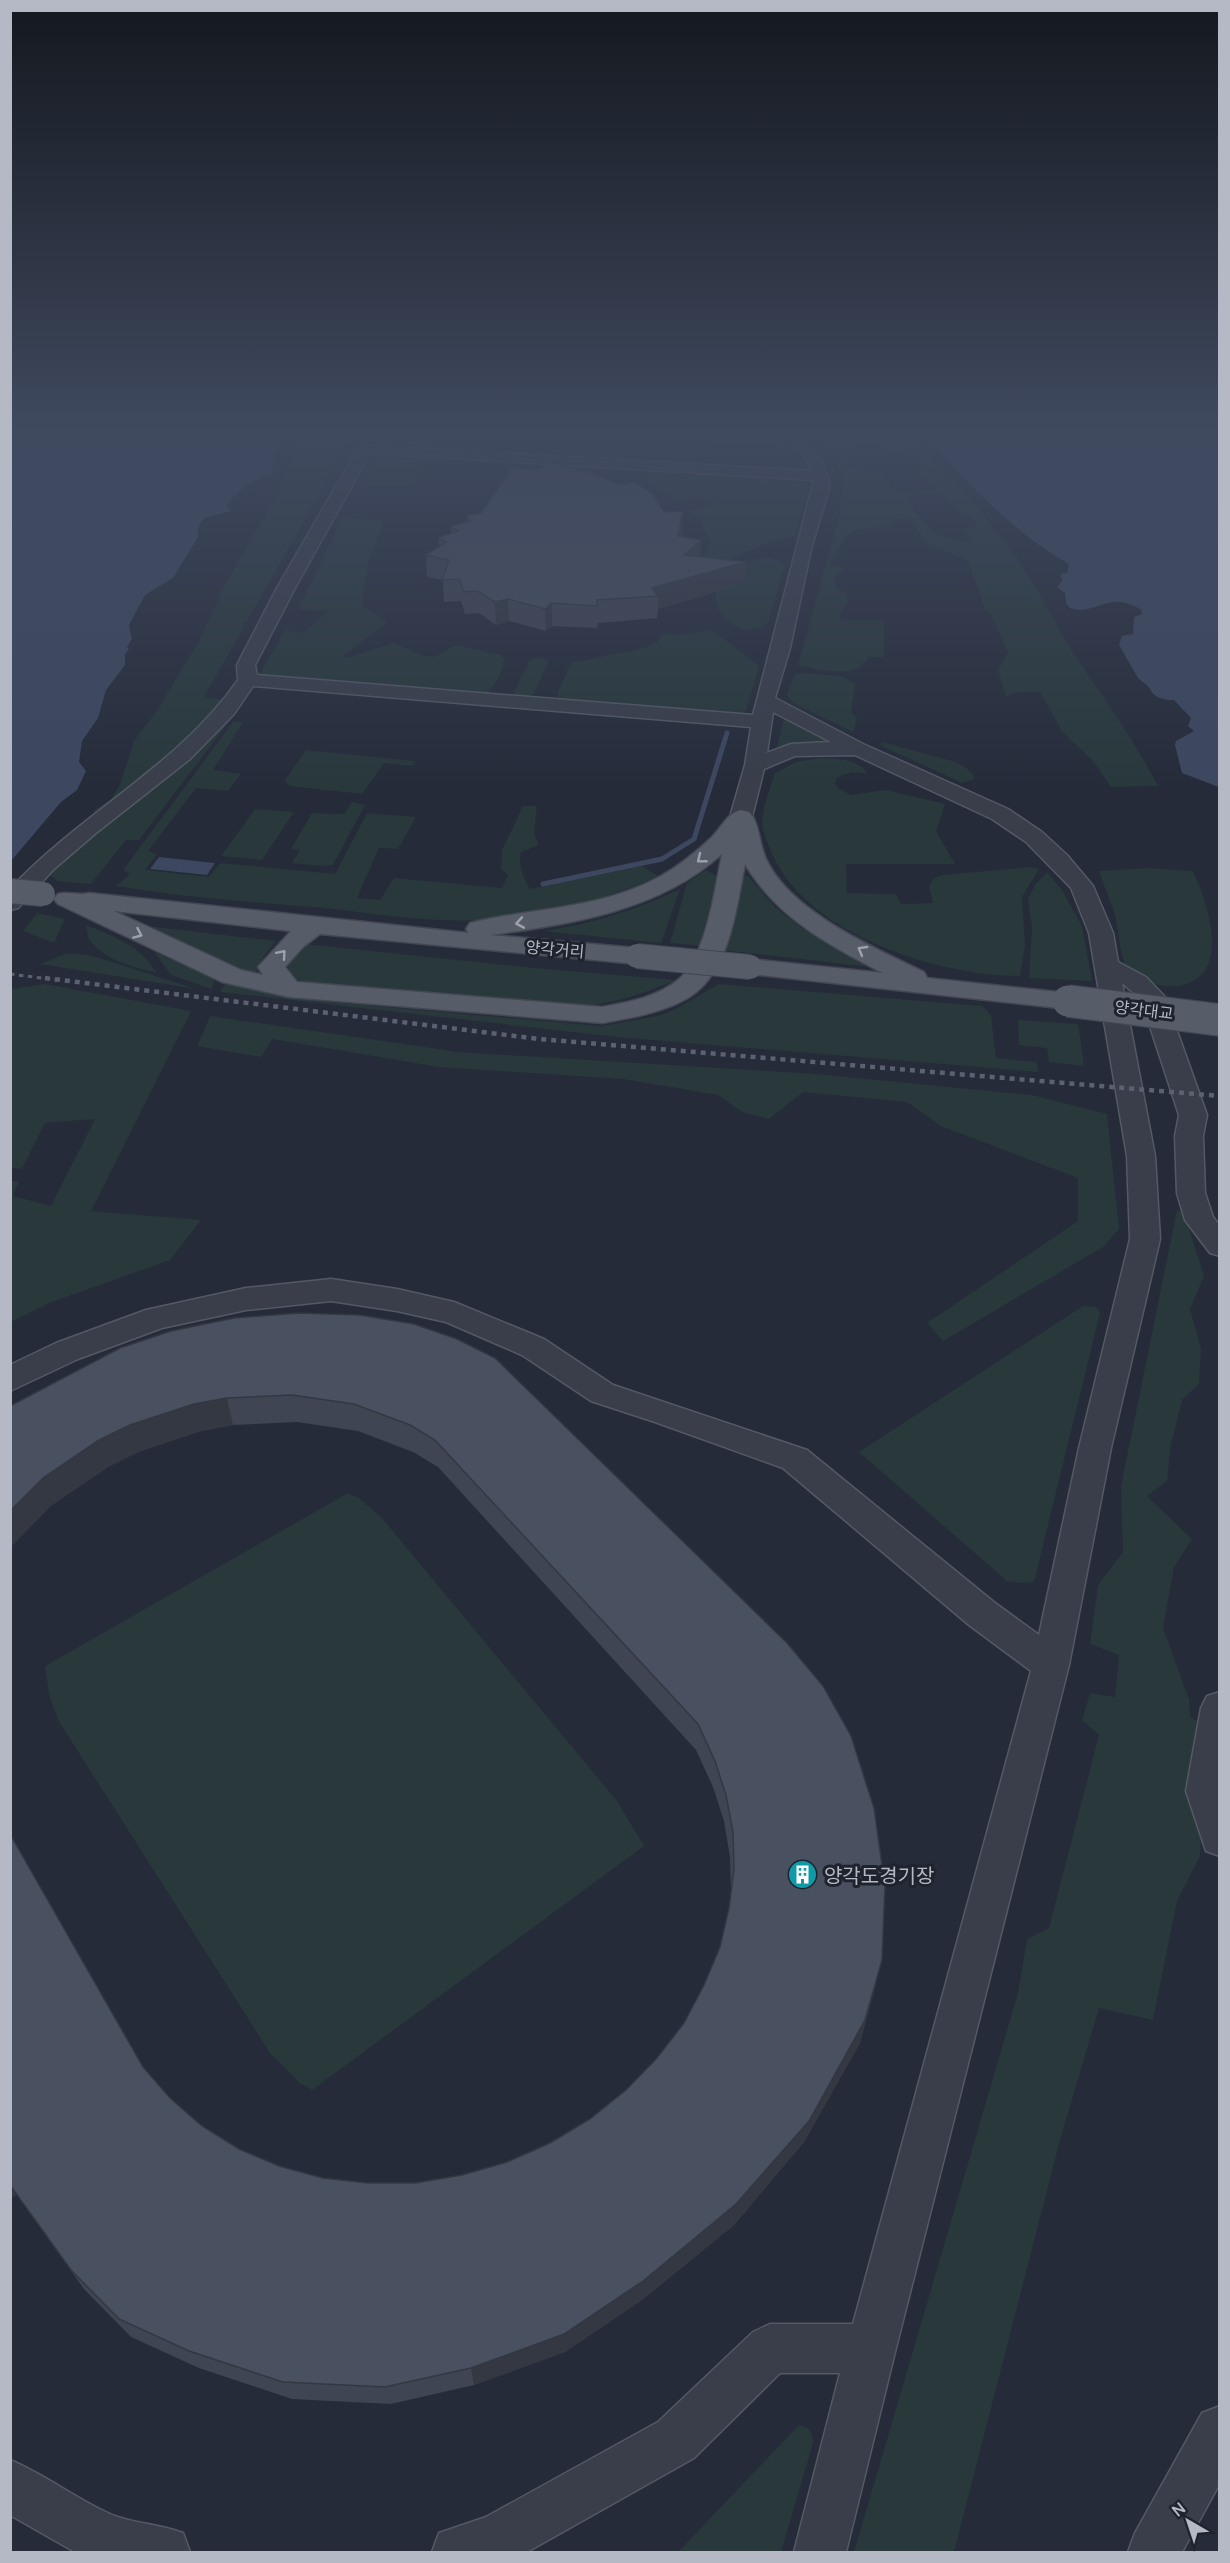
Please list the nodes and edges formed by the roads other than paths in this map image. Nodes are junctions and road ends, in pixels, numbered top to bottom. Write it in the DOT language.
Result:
graph roads {
  1 [pos="307,551"];
  2 [pos="803,551"];
  3 [pos="248,680"];
  4 [pos="765,700"];
  5 [pos="763,722"];
  6 [pos="859,749"];
  7 [pos="755,765"];
  8 [pos="741,817"];
  9 [pos="10,891"];
  10 [pos="55,896"];
  11 [pos="10,903"];
  12 [pos="316,925"];
  13 [pos="419,937"];
  14 [pos="1107,966"];
  15 [pos="932,987"];
  16 [pos="289,989"];
  17 [pos="1068,1001"];
  18 [pos="1220,1020"];
  19 [pos="1220,1246"];
  20 [pos="10,1379"];
  21 [pos="1050,1665"];
  22 [pos="1220,1708"];
  23 [pos="1220,1838"];
  24 [pos="871,2348"];
  25 [pos="1220,2431"];
  26 [pos="10,2486"];
  27 [pos="164,2553"];
  28 [pos="458,2553"];
  29 [pos="820,2553"];
  30 [pos="1154,2553"];
  1 -- 3 [label="street"];
  2 -- 4 [label="street"];
  3 -- 5 [label="street"];
  3 -- 11 [label="street"];
  4 -- 5 [label="street"];
  4 -- 6 [label="street"];
  5 -- 7 [label="street"];
  6 -- 7 [label="street"];
  6 -- 14 [label="street"];
  7 -- 8 [label="street"];
  8 -- 13 [label="main road, one-way"];
  15 -- 8 [label="main road, one-way"];
  8 -- 16 [label="main road"];
  9 -- 10 [label="main road, bridge"];
  10 -- 12 [label="main road, 양각거리"];
  10 -- 16 [label="main road, one-way"];
  12 -- 13 [label="main road, 양각거리"];
  16 -- 12 [label="main road, one-way"];
  13 -- 15 [label="main road, 양각거리, bridge"];
  14 -- 19 [label="street"];
  14 -- 21 [label="street"];
  15 -- 17 [label="main road, 양각거리"];
  17 -- 18 [label="main road, 양각대교, bridge"];
  20 -- 21 [label="street"];
  21 -- 24 [label="street"];
  22 -- 23 [label="street"];
  24 -- 28 [label="street"];
  24 -- 29 [label="street"];
  25 -- 30 [label="street"];
  26 -- 27 [label="street"];
}
